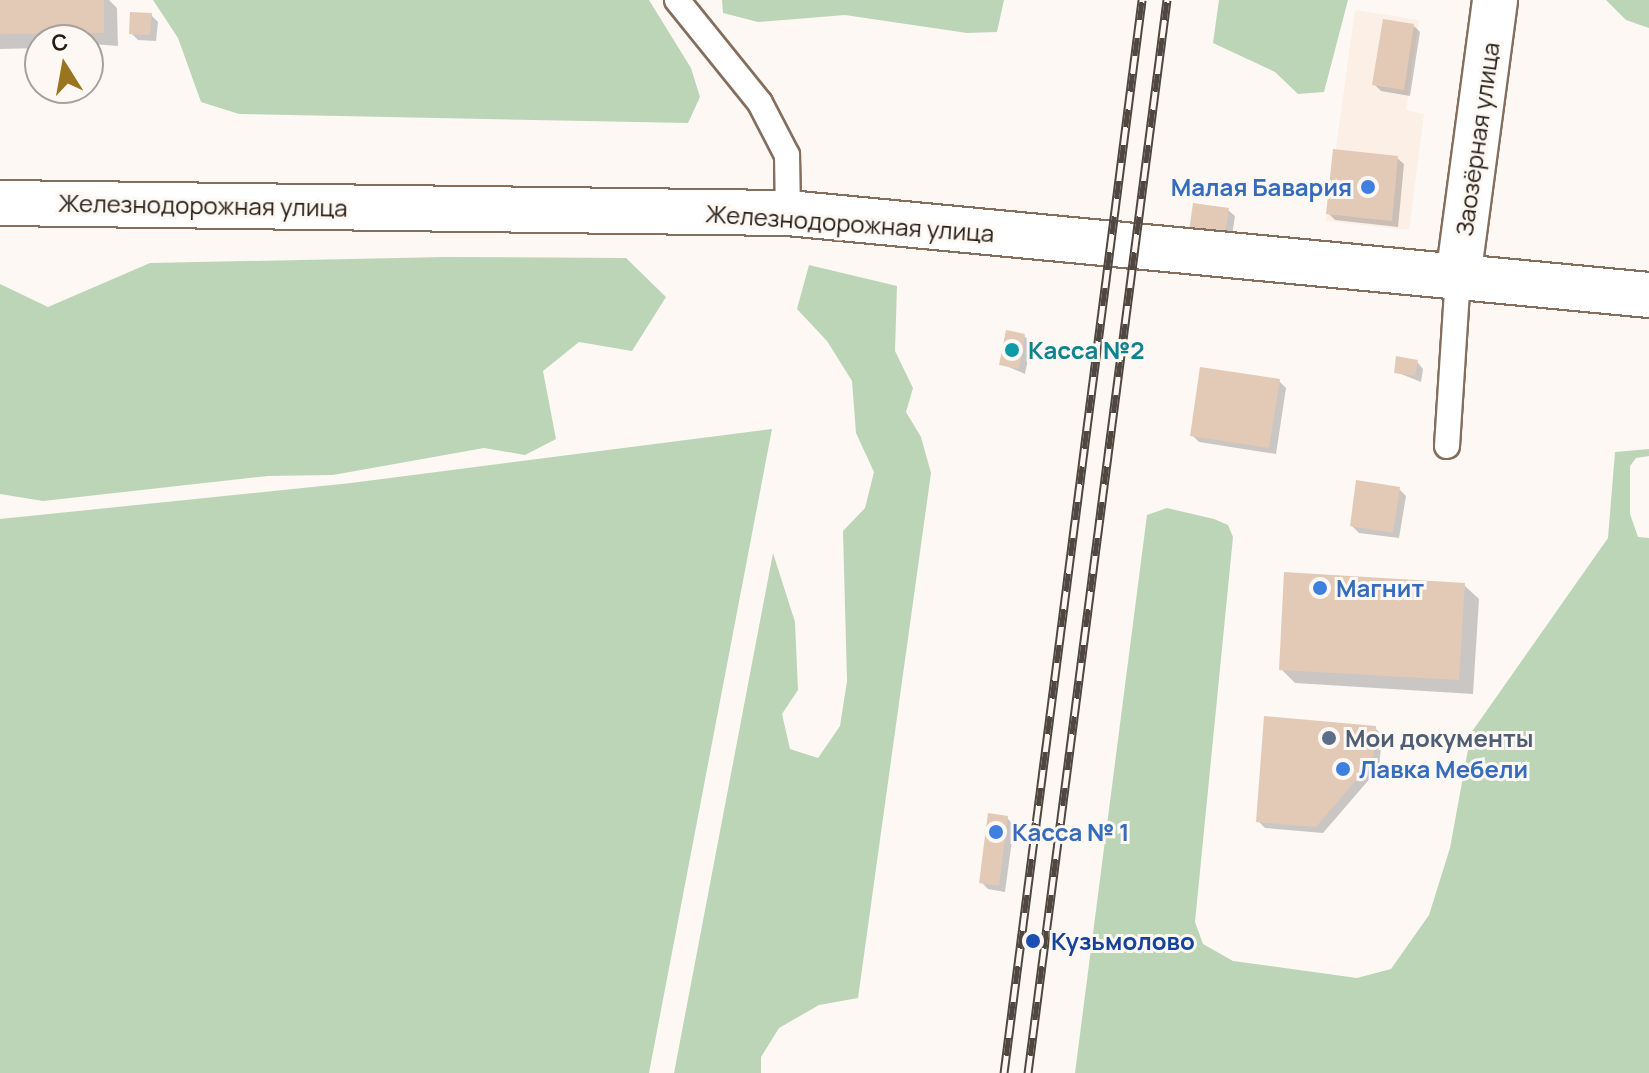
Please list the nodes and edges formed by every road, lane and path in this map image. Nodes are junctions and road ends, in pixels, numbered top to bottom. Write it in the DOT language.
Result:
graph roads {
  1 [pos="677,0"];
  2 [pos="1495,0"];
  3 [pos="0,203"];
  4 [pos="788,213"];
  5 [pos="1458,278"];
  6 [pos="1649,295"];
  7 [pos="1447,446"];
  1 -- 4 [label="lane"];
  2 -- 5 [label="main road, Заозёрная улица"];
  3 -- 4 [label="main road, Железнодорожная улица"];
  4 -- 5 [label="main road, Железнодорожная улица"];
  5 -- 6 [label="main road, Железнодорожная улица"];
  5 -- 7 [label="lane"];
}
